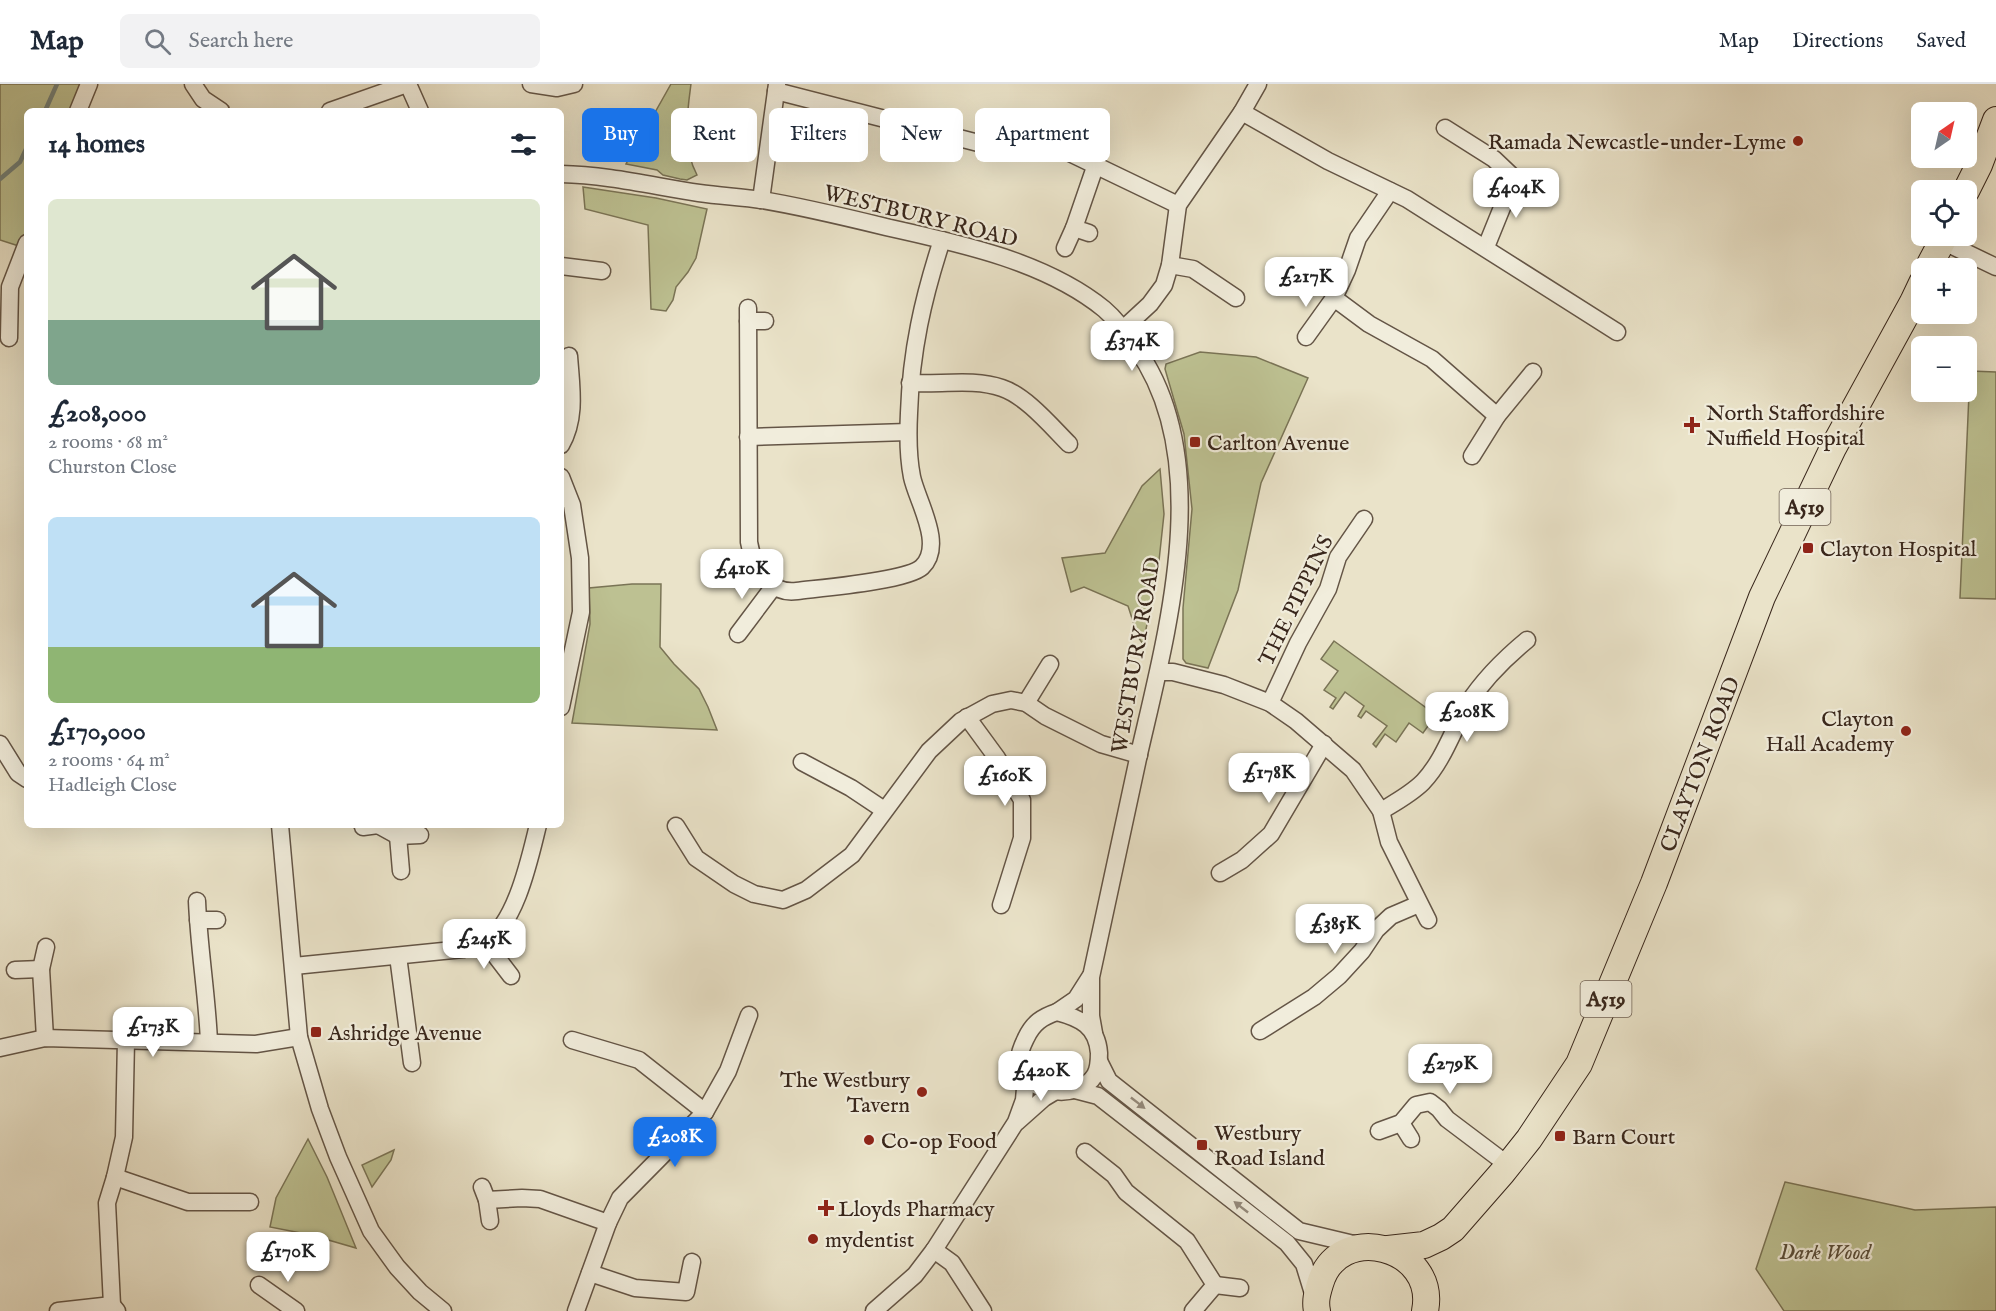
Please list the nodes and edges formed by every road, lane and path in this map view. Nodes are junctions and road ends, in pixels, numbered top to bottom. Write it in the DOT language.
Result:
graph roads {
  1 [pos="89,84"];
  2 [pos="193,84"];
  3 [pos="407,84"];
  4 [pos="531,84"];
  5 [pos="574,84"];
  6 [pos="1258,84"];
  7 [pos="776,88"];
  8 [pos="79,108"];
  9 [pos="216,108"];
  10 [pos="339,108"];
  11 [pos="419,108"];
  12 [pos="1242,112"];
  13 [pos="1996,120"];
  14 [pos="1445,128"];
  15 [pos="975,134"];
  16 [pos="1085,162"];
  17 [pos="1095,167"];
  18 [pos="564,174"];
  19 [pos="1514,178"];
  20 [pos="1972,180"];
  21 [pos="1390,191"];
  22 [pos="1546,196"];
  23 [pos="761,200"];
  24 [pos="1179,206"];
  25 [pos="942,240"];
  26 [pos="1958,246"];
  27 [pos="1486,247"];
  28 [pos="1065,248"];
  29 [pos="24,251"];
  30 [pos="1170,265"];
  31 [pos="564,266"];
  32 [pos="1996,267"];
  33 [pos="602,271"];
  34 [pos="1236,298"];
  35 [pos="1334,298"];
  36 [pos="1911,306"];
  37 [pos="765,321"];
  38 [pos="1123,329"];
  39 [pos="1617,332"];
  40 [pos="9,338"];
  41 [pos="1306,338"];
  42 [pos="569,356"];
  43 [pos="1533,372"];
  44 [pos="910,383"];
  45 [pos="1497,416"];
  46 [pos="908,432"];
  47 [pos="748,437"];
  48 [pos="564,439"];
  49 [pos="1069,444"];
  50 [pos="1472,456"];
  51 [pos="564,485"];
  52 [pos="1364,519"];
  53 [pos="774,586"];
  54 [pos="738,634"];
  55 [pos="1527,640"];
  56 [pos="1050,664"];
  57 [pos="1159,672"];
  58 [pos="564,690"];
  59 [pos="1270,703"];
  60 [pos="1026,704"];
  61 [pos="967,717"];
  62 [pos="0,744"];
  63 [pos="1324,744"];
  64 [pos="1139,755"];
  65 [pos="802,762"];
  66 [pos="24,777"];
  67 [pos="884,810"];
  68 [pos="1381,811"];
  69 [pos="676,826"];
  70 [pos="280,828"];
  71 [pos="378,828"];
  72 [pos="537,828"];
  73 [pos="420,835"];
  74 [pos="398,836"];
  75 [pos="401,871"];
  76 [pos="1220,873"];
  77 [pos="197,901"];
  78 [pos="1419,904"];
  79 [pos="1001,905"];
  80 [pos="198,920"];
  81 [pos="217,920"];
  82 [pos="1428,920"];
  83 [pos="485,942"];
  84 [pos="46,947"];
  85 [pos="398,956"];
  86 [pos="294,966"];
  87 [pos="41,969"];
  88 [pos="15,970"];
  89 [pos="511,976"];
  90 [pos="1091,977"];
  91 [pos="1057,1012"];
  92 [pos="749,1016"];
  93 [pos="1260,1030"];
  94 [pos="1094,1033"];
  95 [pos="299,1037"];
  96 [pos="45,1038"];
  97 [pos="126,1040"];
  98 [pos="572,1040"];
  99 [pos="209,1042"];
  100 [pos="0,1048"];
  101 [pos="1099,1061"];
  102 [pos="412,1064"];
  103 [pos="1026,1077"];
  104 [pos="1075,1090"];
  105 [pos="1054,1092"];
  106 [pos="705,1112"];
  107 [pos="1016,1122"];
  108 [pos="1401,1123"];
  109 [pos="1379,1131"];
  110 [pos="1412,1139"];
  111 [pos="1085,1152"];
  112 [pos="1508,1165"];
  113 [pos="115,1177"];
  114 [pos="250,1202"];
  115 [pos="490,1221"];
  116 [pos="608,1223"];
  117 [pos="1453,1228"];
  118 [pos="1376,1248"];
  119 [pos="934,1250"];
  120 [pos="692,1262"];
  121 [pos="590,1273"];
  122 [pos="259,1285"];
  123 [pos="1215,1286"];
  124 [pos="1240,1288"];
  125 [pos="1426,1303"];
  126 [pos="278,1306"];
  127 [pos="1316,1306"];
  128 [pos="115,1308"];
  129 [pos="440,1310"];
  130 [pos="58,1311"];
  131 [pos="296,1311"];
  132 [pos="576,1311"];
  133 [pos="874,1311"];
  134 [pos="983,1311"];
  135 [pos="1193,1311"];
  1 -- 8 [label="street"];
  2 -- 9 [label="street"];
  3 -- 10 [label="street"];
  3 -- 11 [label="street"];
  4 -- 5 [label="street"];
  6 -- 12 [label="street"];
  7 -- 15 [label="street"];
  7 -- 23 [label="street"];
  12 -- 21 [label="street"];
  12 -- 24 [label="street"];
  13 -- 20 [label="main road"];
  14 -- 19 [label="street"];
  16 -- 17 [label="street"];
  17 -- 24 [label="street"];
  17 -- 28 [label="street"];
  18 -- 23 [label="street, WESTBURY ROAD"];
  19 -- 22 [label="street"];
  19 -- 27 [label="street"];
  21 -- 27 [label="street"];
  21 -- 35 [label="street"];
  23 -- 25 [label="street, WESTBURY ROAD"];
  24 -- 30 [label="street"];
  25 -- 38 [label="street, WESTBURY ROAD"];
  25 -- 44 [label="street"];
  26 -- 32 [label="street"];
  27 -- 39 [label="street"];
  29 -- 40 [label="street"];
  30 -- 34 [label="street"];
  30 -- 38 [label="street"];
  31 -- 33 [label="street"];
  35 -- 41 [label="street"];
  35 -- 45 [label="street"];
  36 -- 112 [label="main road, CLAYTON ROAD / A519"];
  37 -- 47 [label="street"];
  38 -- 57 [label="street, WESTBURY ROAD"];
  42 -- 48 [label="street"];
  43 -- 45 [label="street"];
  44 -- 46 [label="street"];
  44 -- 49 [label="street"];
  45 -- 50 [label="street"];
  46 -- 47 [label="street"];
  46 -- 53 [label="street"];
  47 -- 53 [label="street"];
  51 -- 58 [label="street"];
  52 -- 59 [label="street, THE PIPPINS"];
  53 -- 54 [label="street"];
  55 -- 68 [label="street"];
  56 -- 60 [label="street"];
  57 -- 59 [label="street"];
  57 -- 64 [label="street, WESTBURY ROAD"];
  59 -- 63 [label="street"];
  60 -- 61 [label="street"];
  60 -- 64 [label="street"];
  61 -- 67 [label="street"];
  61 -- 79 [label="street"];
  62 -- 66 [label="street"];
  63 -- 68 [label="street"];
  63 -- 76 [label="street"];
  64 -- 90 [label="street, WESTBURY ROAD"];
  65 -- 67 [label="street"];
  67 -- 69 [label="street"];
  68 -- 78 [label="street"];
  70 -- 86 [label="street"];
  71 -- 74 [label="street"];
  72 -- 83 [label="street"];
  73 -- 74 [label="street"];
  74 -- 75 [label="street"];
  77 -- 80 [label="street"];
  78 -- 82 [label="street"];
  78 -- 93 [label="street"];
  80 -- 81 [label="street"];
  80 -- 99 [label="street"];
  83 -- 85 [label="street"];
  83 -- 89 [label="street"];
  84 -- 87 [label="street"];
  85 -- 86 [label="street"];
  85 -- 102 [label="street"];
  86 -- 95 [label="street"];
  87 -- 88 [label="street"];
  87 -- 96 [label="street"];
  90 -- 91 [label="street, WESTBURY ROAD"];
  90 -- 94 [label="street, WESTBURY ROAD"];
  91 -- 94 [label="street"];
  91 -- 103 [label="street"];
  92 -- 106 [label="street"];
  94 -- 101 [label="street"];
  95 -- 99 [label="street"];
  95 -- 129 [label="street"];
  96 -- 97 [label="street"];
  96 -- 100 [label="street"];
  97 -- 99 [label="street"];
  97 -- 113 [label="street"];
  98 -- 106 [label="street"];
  101 -- 104 [label="street"];
  101 -- 118 [label="street, one-way"];
  103 -- 105 [label="street"];
  103 -- 107 [label="street"];
  104 -- 105 [label="street"];
  127 -- 104 [label="street, one-way"];
  105 -- 107 [label="street"];
  106 -- 116 [label="street"];
  107 -- 119 [label="street"];
  108 -- 109 [label="street"];
  108 -- 110 [label="street"];
  108 -- 112 [label="street"];
  111 -- 123 [label="street"];
  112 -- 117 [label="main road, CLAYTON ROAD / A519"];
  113 -- 114 [label="street"];
  113 -- 128 [label="street"];
  115 -- 116 [label="street"];
  116 -- 121 [label="street"];
  117 -- 118 [label="main road, CLAYTON ROAD / A519"];
  117 -- 125 [label="main road, CLAYTON ROAD / A519"];
  118 -- 125 [label="main road, CLAYTON ROAD / A519"];
  118 -- 127 [label="main road, CLAYTON ROAD / A519"];
  119 -- 133 [label="street"];
  119 -- 134 [label="street"];
  120 -- 121 [label="street"];
  121 -- 132 [label="street"];
  122 -- 126 [label="street"];
  123 -- 124 [label="street"];
  123 -- 135 [label="street"];
  126 -- 131 [label="street"];
  128 -- 130 [label="street"];
}
